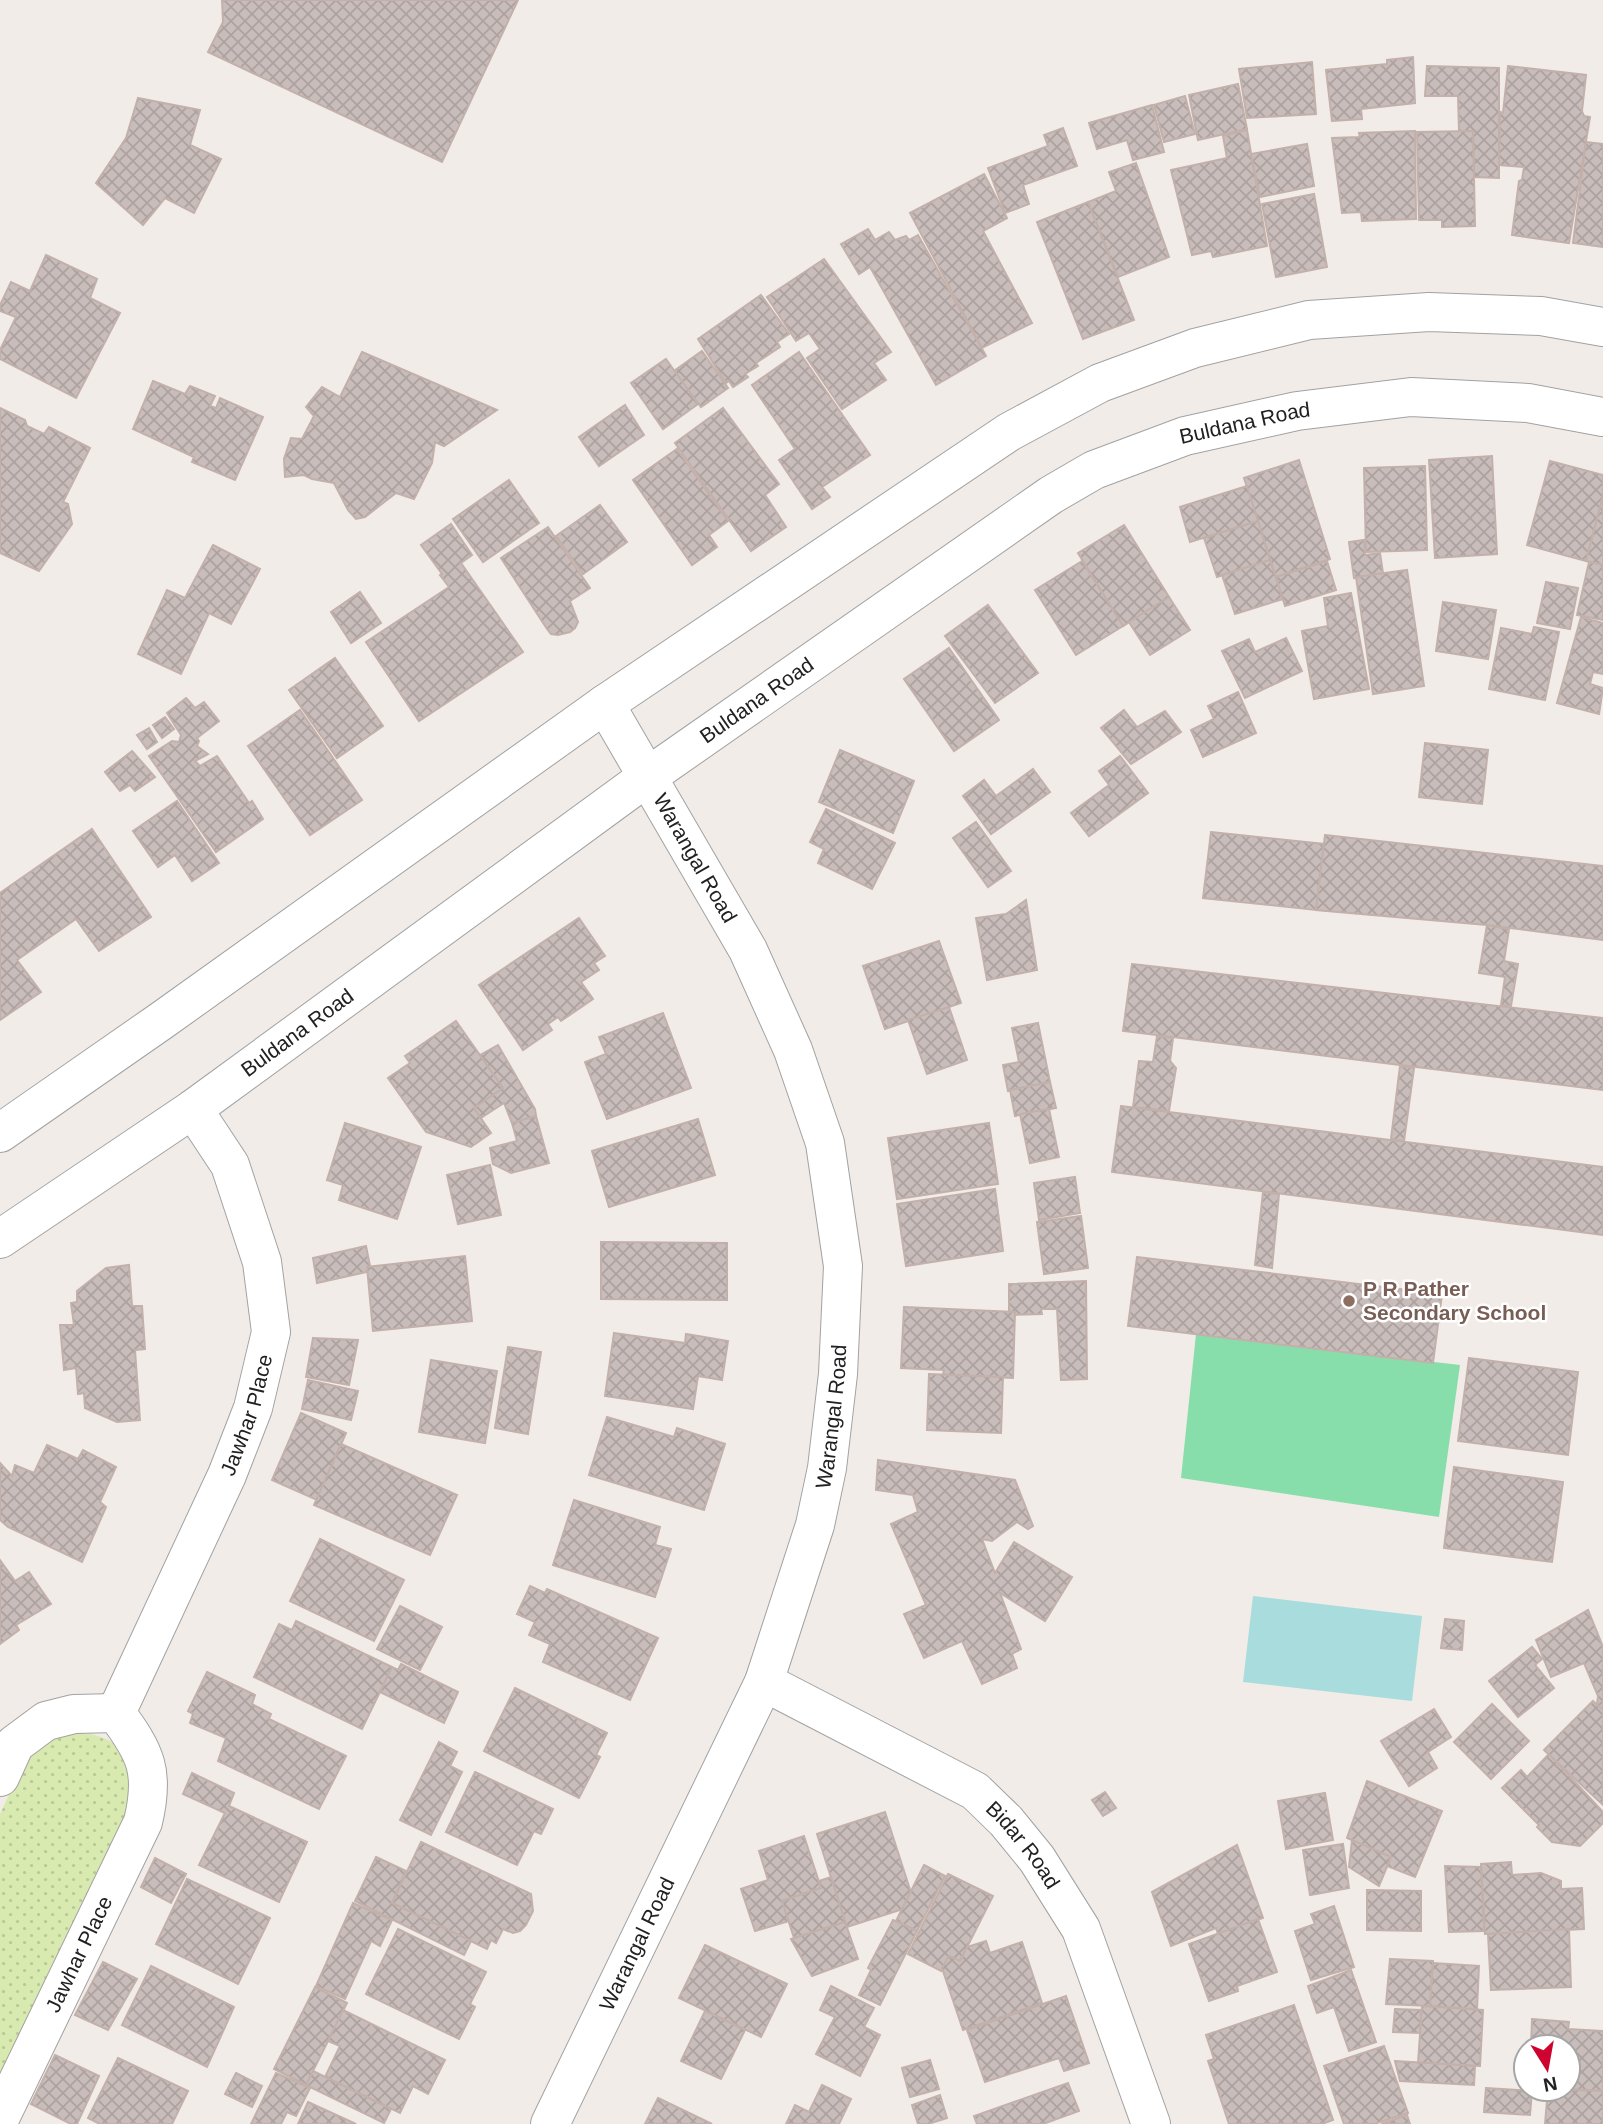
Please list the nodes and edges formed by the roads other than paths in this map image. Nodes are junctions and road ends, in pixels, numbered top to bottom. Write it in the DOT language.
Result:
graph roads {
  1 [pos="1603,327"];
  2 [pos="1603,417"];
  3 [pos="605,704"];
  4 [pos="647,777"];
  5 [pos="193,1109"];
  6 [pos="0,1133"];
  7 [pos="0,1239"];
  8 [pos="764,1682"];
  9 [pos="116,1713"];
  10 [pos="0,1777"];
  11 [pos="0,2118"];
  12 [pos="550,2124"];
  13 [pos="1151,2124"];
  1 -- 3 [label="street"];
  2 -- 4 [label="street, Buldana Road"];
  3 -- 4 [label="street, Warangal Road"];
  3 -- 6 [label="street"];
  4 -- 5 [label="street, Buldana Road"];
  4 -- 8 [label="street, Warangal Road"];
  5 -- 7 [label="street, Buldana Road"];
  5 -- 9 [label="street, Jawhar Place"];
  8 -- 12 [label="street, Warangal Road"];
  8 -- 13 [label="street, Bidar Road"];
  9 -- 10 [label="street"];
  9 -- 11 [label="street, Jawhar Place"];
}
